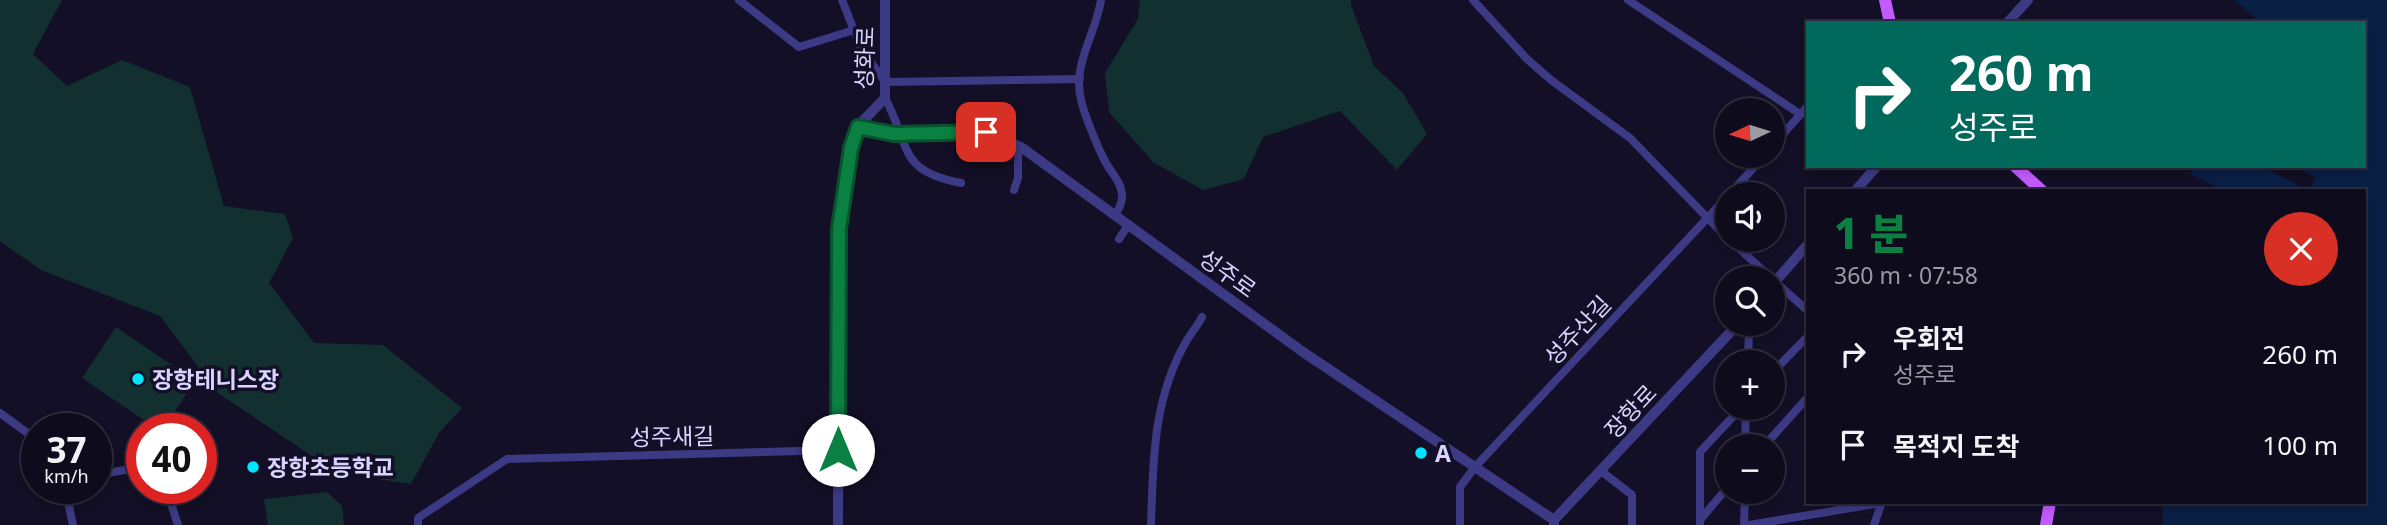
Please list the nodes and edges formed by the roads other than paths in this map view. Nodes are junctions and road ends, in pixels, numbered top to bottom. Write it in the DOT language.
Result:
graph roads {
  1 [pos="739,0"];
  2 [pos="842,0"];
  3 [pos="885,0"];
  4 [pos="1101,0"];
  5 [pos="1473,0"];
  6 [pos="1629,0"];
  7 [pos="1885,0"];
  8 [pos="2028,0"];
  9 [pos="1886,20"];
  10 [pos="2009,21"];
  11 [pos="853,30"];
  12 [pos="1080,79"];
  13 [pos="885,82"];
  14 [pos="885,98"];
  15 [pos="1806,108"];
  16 [pos="1800,114"];
  17 [pos="858,127"];
  18 [pos="1785,131"];
  19 [pos="901,134"];
  20 [pos="1018,145"];
  21 [pos="1753,168"];
  22 [pos="1875,168"];
  23 [pos="2017,168"];
  24 [pos="1741,182"];
  25 [pos="961,183"];
  26 [pos="1857,189"];
  27 [pos="2040,189"];
  28 [pos="1014,190"];
  29 [pos="1715,210"];
  30 [pos="1116,214"];
  31 [pos="1707,219"];
  32 [pos="1129,224"];
  33 [pos="1715,227"];
  34 [pos="1119,239"];
  35 [pos="1806,246"];
  36 [pos="1742,252"];
  37 [pos="1757,266"];
  38 [pos="1785,268"];
  39 [pos="1785,291"];
  40 [pos="1806,309"];
  41 [pos="1202,317"];
  42 [pos="1727,336"];
  43 [pos="1806,338"];
  44 [pos="1785,358"];
  45 [pos="1806,399"];
  46 [pos="0,413"];
  47 [pos="1732,420"];
  48 [pos="21,428"];
  49 [pos="1775,434"];
  50 [pos="838,450"];
  51 [pos="1475,467"];
  52 [pos="1601,471"];
  53 [pos="1715,503"];
  54 [pos="68,504"];
  55 [pos="171,504"];
  56 [pos="1746,504"];
  57 [pos="1870,504"];
  58 [pos="1881,504"];
  59 [pos="2050,504"];
  60 [pos="418,522"];
  61 [pos="1700,522"];
  62 [pos="1554,523"];
  63 [pos="73,525"];
  64 [pos="177,525"];
  65 [pos="838,525"];
  66 [pos="1151,525"];
  67 [pos="1460,525"];
  68 [pos="1632,525"];
  69 [pos="1747,525"];
  70 [pos="1874,525"];
  71 [pos="2046,525"];
  1 -- 11 [label="street"];
  2 -- 11 [label="street"];
  3 -- 13 [label="street, 성화로"];
  4 -- 12 [label="street"];
  5 -- 31 [label="street"];
  6 -- 16 [label="street"];
  7 -- 9 [label="main road"];
  8 -- 10 [label="street"];
  11 -- 13 [label="street"];
  12 -- 13 [label="street"];
  12 -- 30 [label="street"];
  13 -- 14 [label="street, 성화로"];
  14 -- 17 [label="street, 성화로"];
  14 -- 19 [label="street"];
  15 -- 16 [label="street"];
  16 -- 18 [label="street"];
  17 -- 19 [label="street, 성주로"];
  17 -- 50 [label="street, 성화로"];
  19 -- 20 [label="street, 성주로"];
  19 -- 25 [label="street"];
  20 -- 28 [label="street"];
  20 -- 30 [label="street, 성주로"];
  21 -- 24 [label="street, 성주산길"];
  22 -- 26 [label="street"];
  23 -- 27 [label="main road"];
  29 -- 31 [label="street, 성주산길"];
  30 -- 32 [label="street, 성주로"];
  31 -- 33 [label="street"];
  31 -- 51 [label="street, 성주산길"];
  32 -- 34 [label="street"];
  32 -- 51 [label="street, 성주로"];
  35 -- 38 [label="street"];
  36 -- 37 [label="street"];
  39 -- 40 [label="street"];
  41 -- 66 [label="street"];
  42 -- 52 [label="street, 장항로"];
  43 -- 44 [label="street"];
  45 -- 49 [label="street"];
  46 -- 48 [label="street"];
  47 -- 61 [label="street"];
  50 -- 60 [label="street, 성주새길"];
  50 -- 65 [label="street, 성화로"];
  51 -- 62 [label="street, 성주로"];
  51 -- 67 [label="street, 성주산길"];
  52 -- 62 [label="street, 장항로"];
  52 -- 68 [label="street"];
  53 -- 61 [label="street"];
  54 -- 63 [label="street"];
  55 -- 64 [label="street"];
  56 -- 69 [label="street"];
  57 -- 69 [label="street"];
  58 -- 70 [label="street"];
  59 -- 71 [label="main road"];
}
